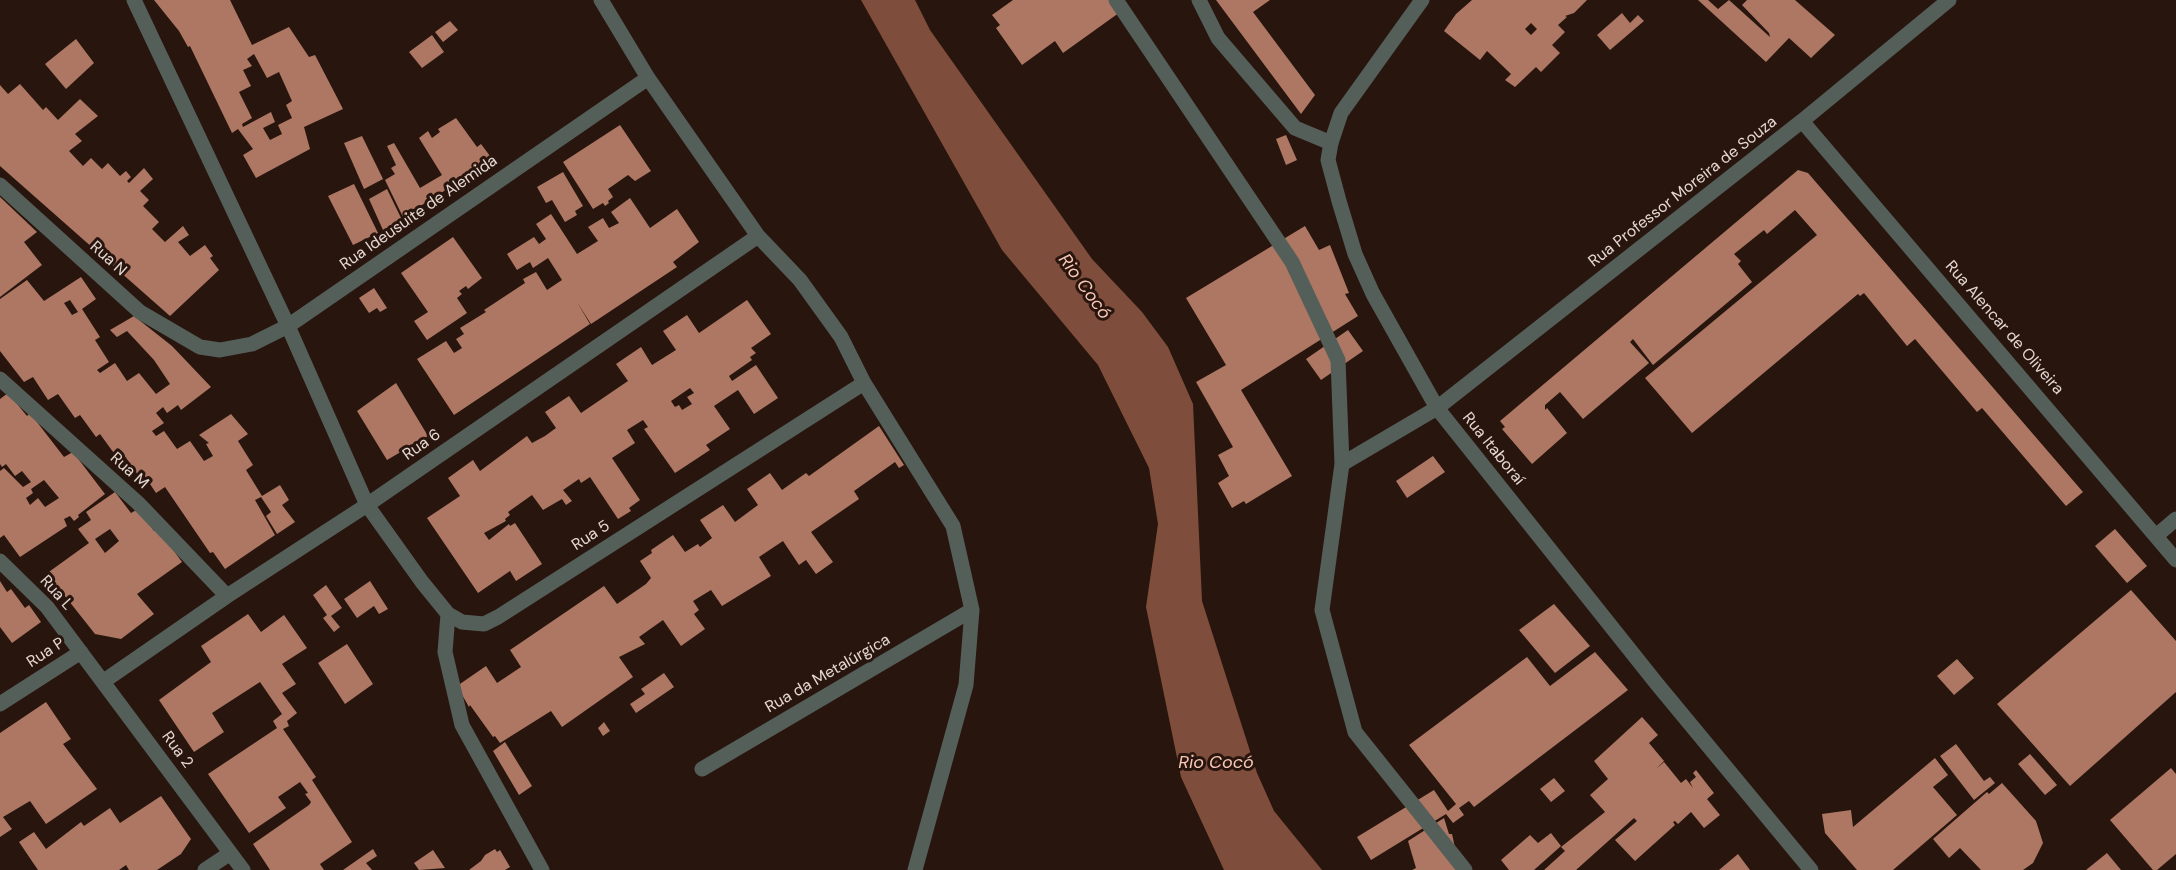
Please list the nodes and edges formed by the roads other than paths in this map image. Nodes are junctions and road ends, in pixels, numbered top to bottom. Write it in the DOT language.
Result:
graph roads {
  1 [pos="134,0"];
  2 [pos="600,0"];
  3 [pos="1116,0"];
  4 [pos="1199,0"];
  5 [pos="1422,0"];
  6 [pos="1949,0"];
  7 [pos="648,78"];
  8 [pos="1802,121"];
  9 [pos="1331,143"];
  10 [pos="0,185"];
  11 [pos="758,236"];
  12 [pos="288,326"];
  13 [pos="200,347"];
  14 [pos="0,379"];
  15 [pos="864,383"];
  16 [pos="1437,408"];
  17 [pos="1342,464"];
  18 [pos="368,505"];
  19 [pos="2176,519"];
  20 [pos="2156,536"];
  21 [pos="2176,560"];
  22 [pos="0,561"];
  23 [pos="227,596"];
  24 [pos="972,610"];
  25 [pos="448,614"];
  26 [pos="81,652"];
  27 [pos="104,681"];
  28 [pos="0,704"];
  29 [pos="702,769"];
  30 [pos="230,854"];
  31 [pos="205,870"];
  32 [pos="243,870"];
  33 [pos="542,870"];
  34 [pos="915,870"];
  35 [pos="1466,870"];
  36 [pos="1811,870"];
  1 -- 12 [label="street"];
  2 -- 7 [label="street"];
  3 -- 17 [label="street"];
  4 -- 9 [label="street"];
  5 -- 9 [label="street, Rua Itaboraí"];
  6 -- 8 [label="street, Rua Professor Moreira de Souza"];
  7 -- 11 [label="street"];
  7 -- 12 [label="street, Rua Ideusuite de Alemida"];
  8 -- 16 [label="street, Rua Professor Moreira de Souza"];
  8 -- 20 [label="street, Rua Alencar de Oliveira"];
  9 -- 16 [label="street, Rua Itaboraí"];
  10 -- 13 [label="street, Rua N"];
  11 -- 15 [label="street"];
  11 -- 18 [label="street, Rua 6"];
  12 -- 13 [label="street, Rua Ideusuite de Alemida"];
  12 -- 18 [label="street"];
  14 -- 23 [label="street, Rua M"];
  15 -- 24 [label="street"];
  15 -- 25 [label="street, Rua 5"];
  16 -- 17 [label="street, Rua Professor Moreira de Souza"];
  16 -- 36 [label="street, Rua Itaboraí"];
  17 -- 35 [label="street"];
  18 -- 23 [label="street, Rua 6"];
  18 -- 25 [label="street, Rua 5"];
  19 -- 20 [label="street"];
  20 -- 21 [label="street, Rua Alencar de Oliveira"];
  22 -- 26 [label="street, Rua L"];
  23 -- 27 [label="street, Rua 6"];
  24 -- 29 [label="street, Rua da Metalúrgica"];
  24 -- 34 [label="street"];
  25 -- 33 [label="street"];
  26 -- 27 [label="street, Rua 2"];
  26 -- 28 [label="street, Rua P"];
  27 -- 30 [label="street, Rua 2"];
  30 -- 31 [label="street"];
  30 -- 32 [label="street, Rua 2"];
}
